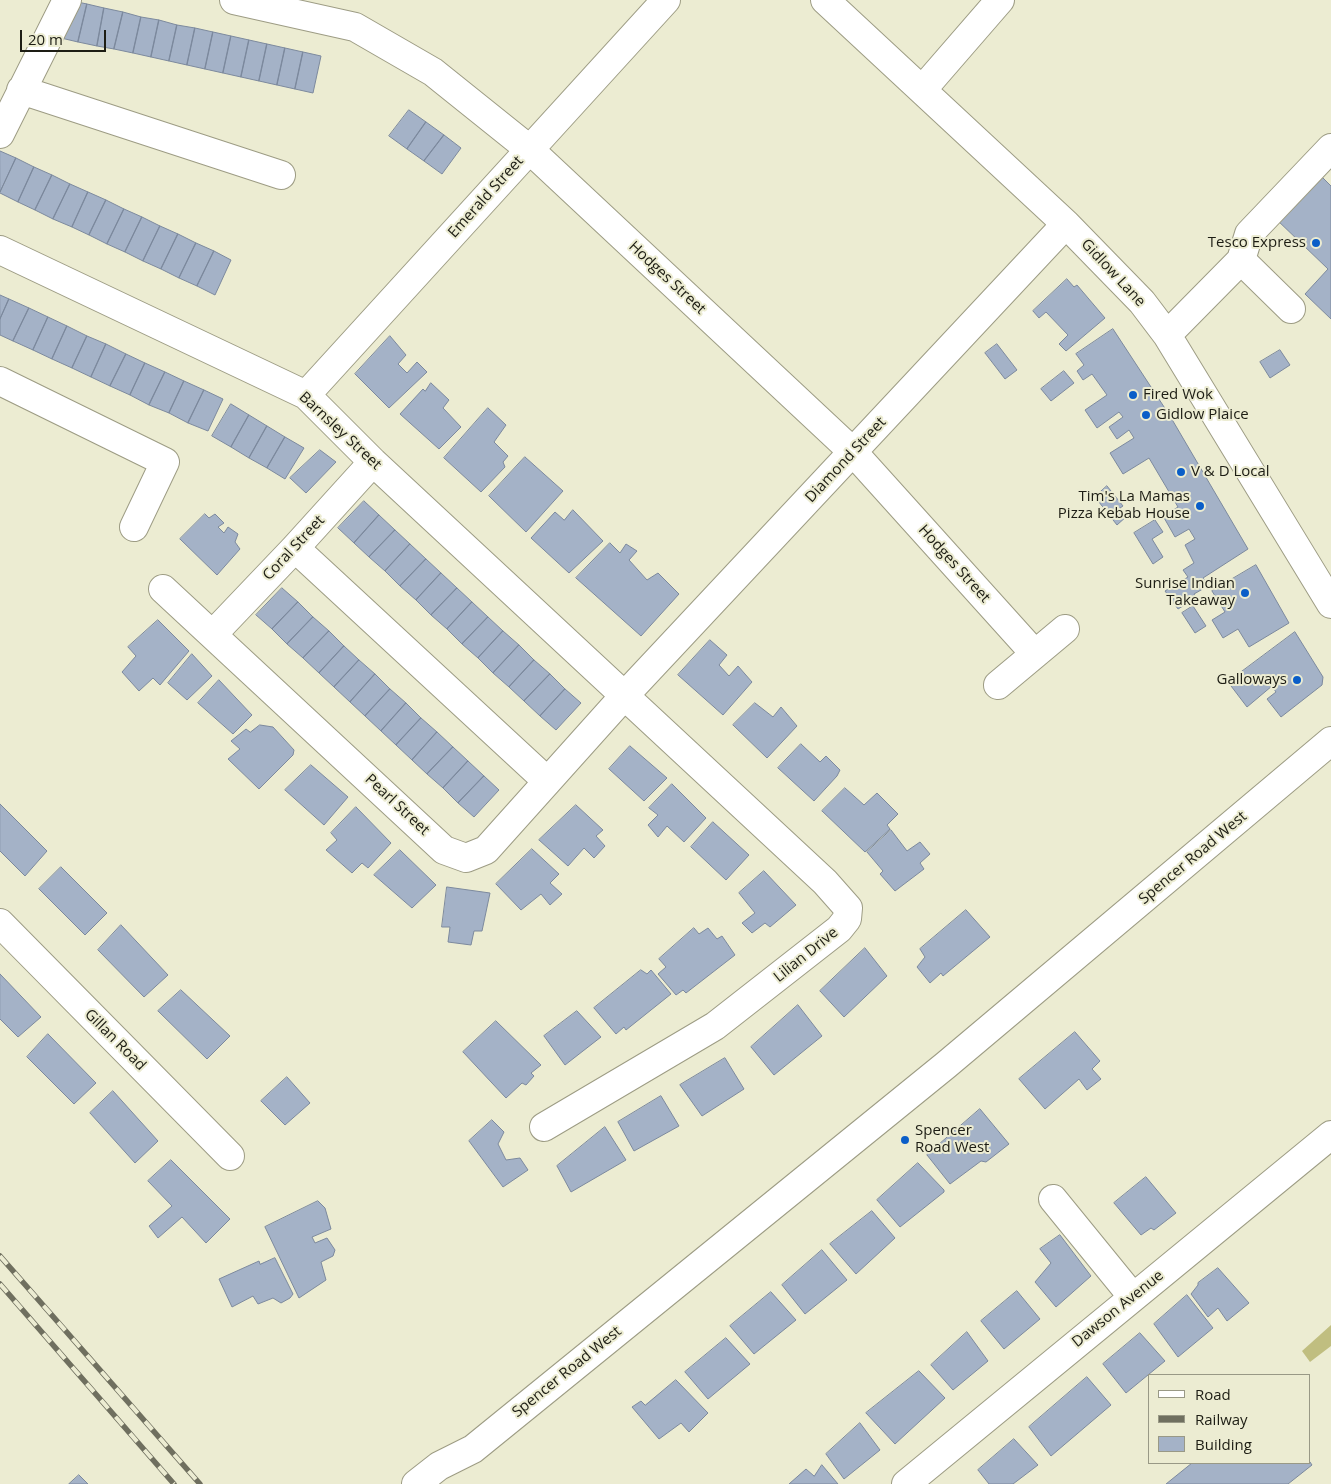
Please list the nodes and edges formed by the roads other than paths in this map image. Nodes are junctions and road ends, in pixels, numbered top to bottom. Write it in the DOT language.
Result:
graph roads {
  1 [pos="67,0"];
  2 [pos="234,0"];
  3 [pos="666,0"];
  4 [pos="825,0"];
  5 [pos="1000,0"];
  6 [pos="21,90"];
  7 [pos="922,90"];
  8 [pos="0,134"];
  9 [pos="1331,148"];
  10 [pos="529,149"];
  11 [pos="281,175"];
  12 [pos="1066,224"];
  13 [pos="0,250"];
  14 [pos="1241,260"];
  15 [pos="1291,309"];
  16 [pos="1167,335"];
  17 [pos="0,381"];
  18 [pos="306,395"];
  19 [pos="853,452"];
  20 [pos="373,462"];
  21 [pos="134,527"];
  22 [pos="295,548"];
  23 [pos="163,589"];
  24 [pos="1327,593"];
  25 [pos="1065,630"];
  26 [pos="213,634"];
  27 [pos="1035,654"];
  28 [pos="998,685"];
  29 [pos="625,695"];
  30 [pos="1331,741"];
  31 [pos="547,781"];
  32 [pos="0,923"];
  33 [pos="544,1127"];
  34 [pos="1331,1135"];
  35 [pos="230,1156"];
  36 [pos="1053,1199"];
  37 [pos="1132,1296"];
  38 [pos="473,1449"];
  39 [pos="416,1484"];
  40 [pos="447,1484"];
  41 [pos="906,1484"];
  1 -- 6 [label="street"];
  2 -- 10 [label="street, Hodges Street"];
  3 -- 10 [label="street, Emerald Street"];
  4 -- 7 [label="street, Gidlow Lane"];
  5 -- 7 [label="street"];
  6 -- 8 [label="street"];
  6 -- 11 [label="street"];
  7 -- 12 [label="street, Gidlow Lane"];
  9 -- 14 [label="street"];
  10 -- 18 [label="street, Emerald Street"];
  10 -- 19 [label="street, Hodges Street"];
  12 -- 16 [label="street, Gidlow Lane"];
  12 -- 19 [label="street, Diamond Street"];
  13 -- 18 [label="street, Barnsley Street"];
  14 -- 15 [label="street"];
  14 -- 16 [label="street"];
  16 -- 24 [label="street, Gidlow Lane"];
  17 -- 21 [label="street"];
  18 -- 20 [label="street, Barnsley Street"];
  19 -- 27 [label="street, Hodges Street"];
  19 -- 29 [label="street, Diamond Street"];
  20 -- 22 [label="street, Coral Street"];
  20 -- 29 [label="street, Barnsley Street"];
  22 -- 26 [label="street, Coral Street"];
  22 -- 31 [label="street"];
  23 -- 26 [label="street, Pearl Street"];
  25 -- 27 [label="street"];
  26 -- 31 [label="street, Pearl Street"];
  27 -- 28 [label="street"];
  29 -- 31 [label="street, Pearl Street"];
  29 -- 33 [label="street, Lilian Drive"];
  30 -- 38 [label="street, Spencer Road West"];
  32 -- 35 [label="street, Gillan Road"];
  34 -- 37 [label="street, Dawson Avenue"];
  36 -- 37 [label="street"];
  37 -- 41 [label="street, Dawson Avenue"];
  38 -- 39 [label="street, Spencer Road West"];
  38 -- 40 [label="street, Spencer Road West"];
}
